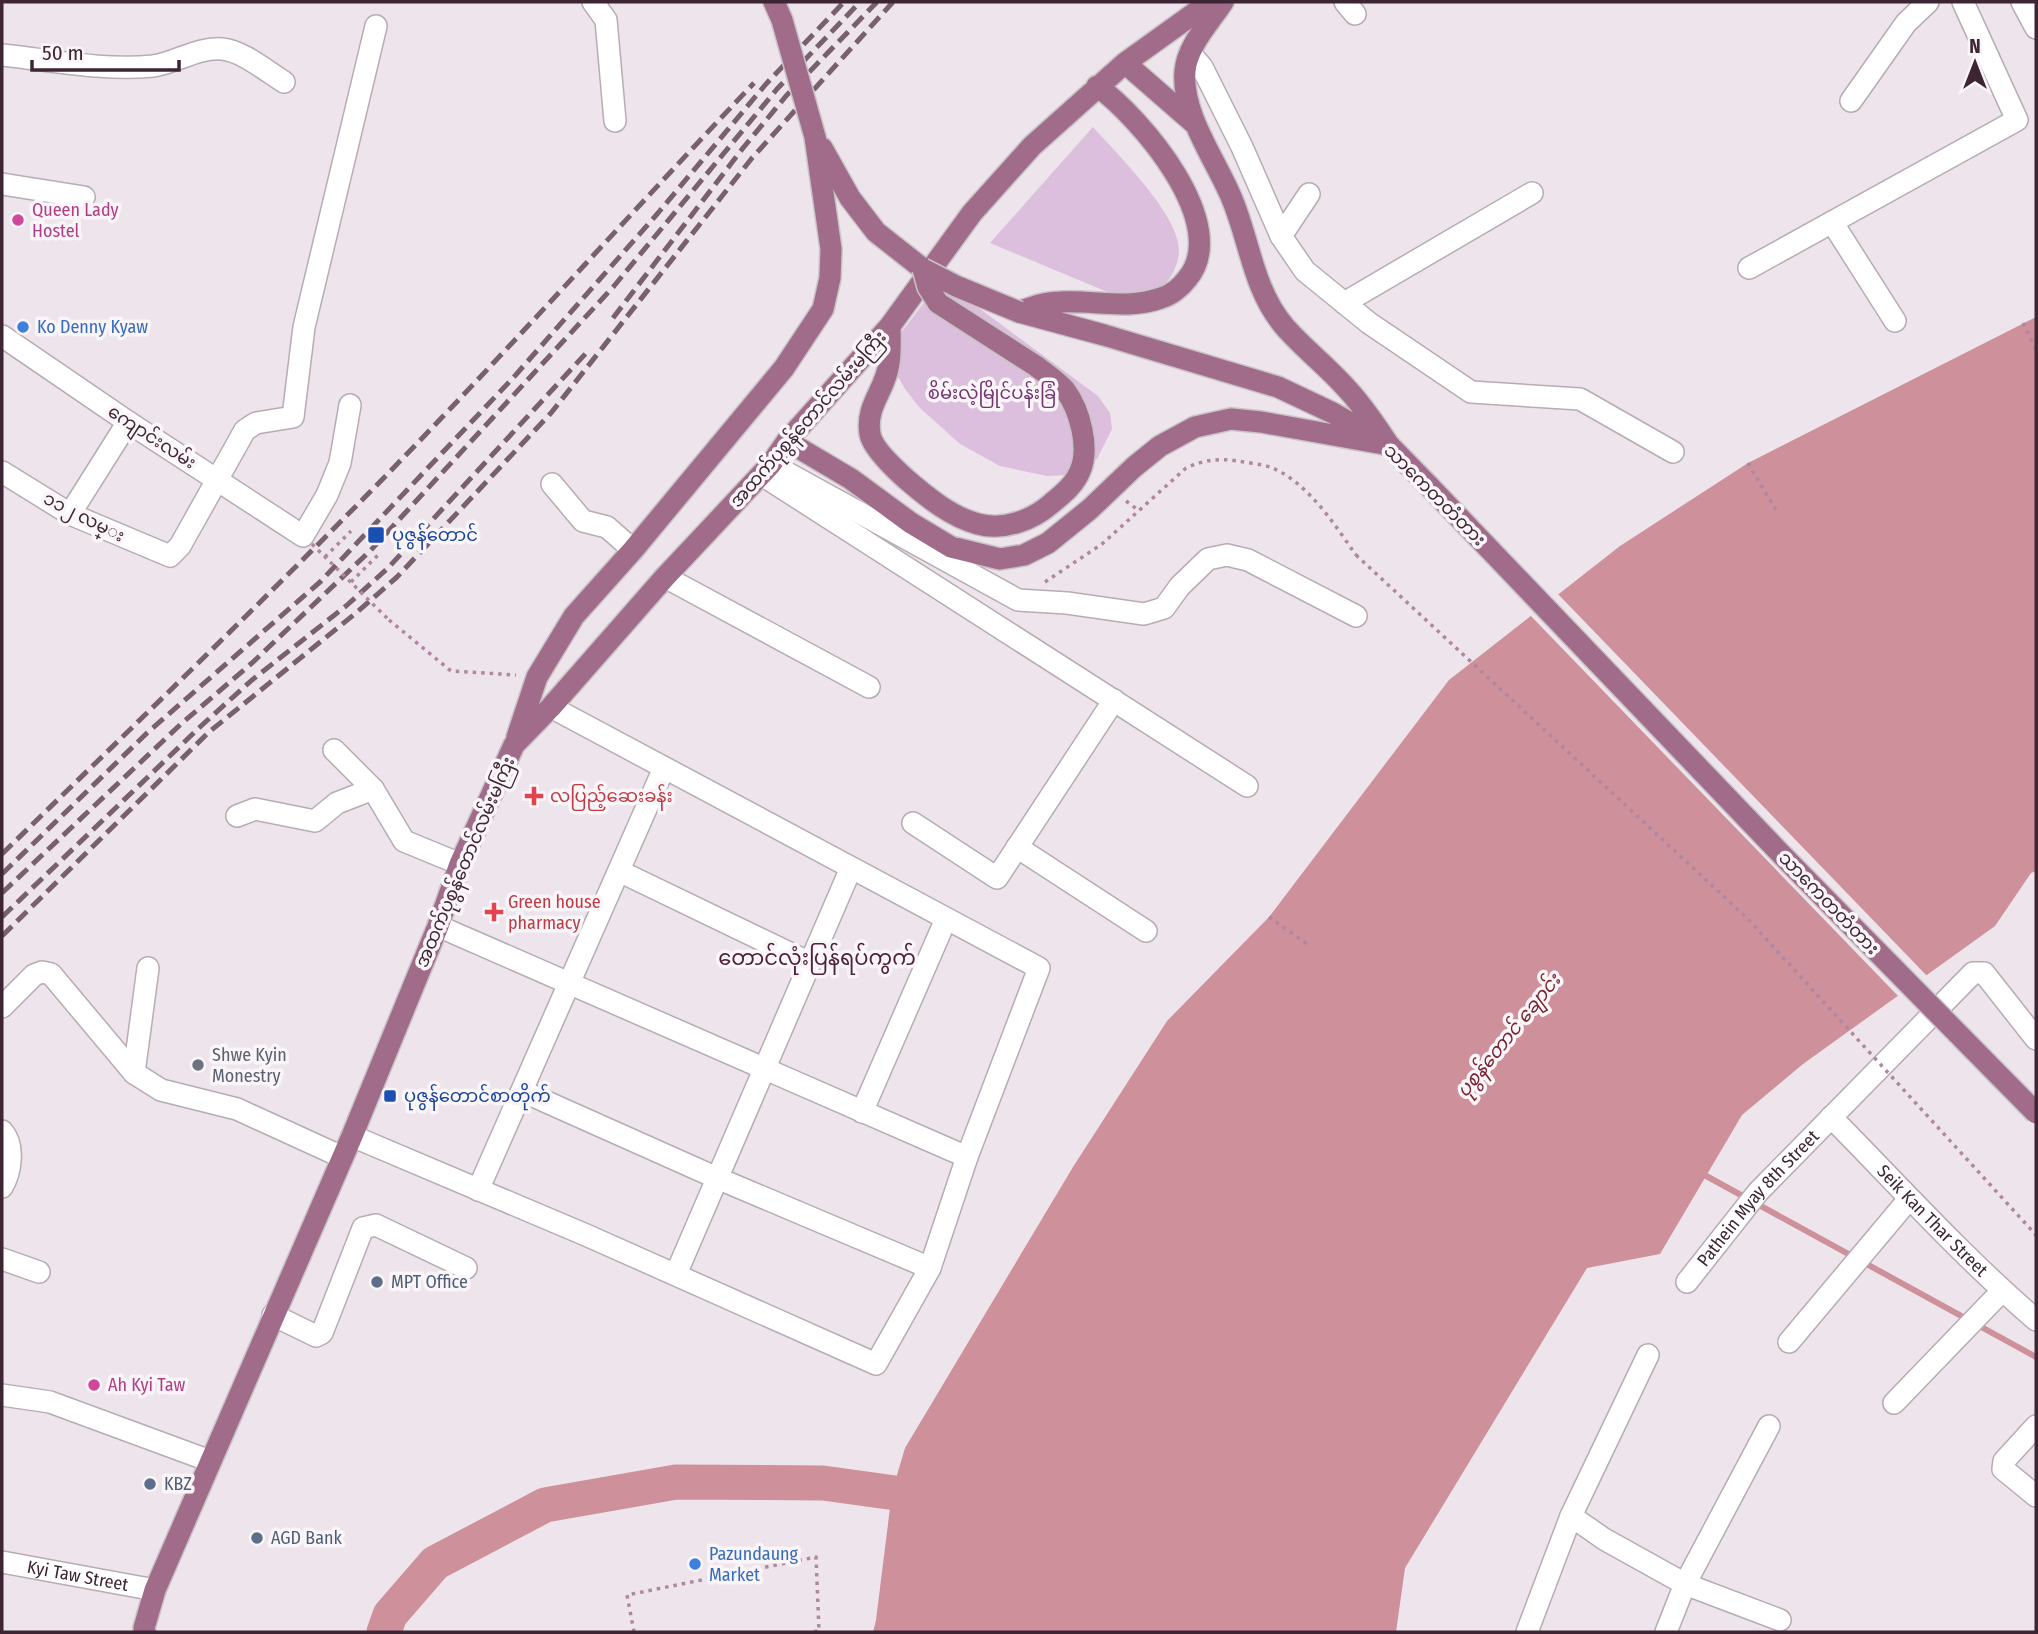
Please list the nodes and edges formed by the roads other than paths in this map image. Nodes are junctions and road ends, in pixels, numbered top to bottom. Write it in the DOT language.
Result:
graph roads {
  1 [pos="593,2"];
  2 [pos="1210,2"];
  3 [pos="1223,2"];
  4 [pos="1928,2"];
  5 [pos="1963,2"];
  6 [pos="2022,2"];
  7 [pos="778,11"];
  8 [pos="376,26"];
  9 [pos="2036,27"];
  10 [pos="1190,53"];
  11 [pos="2,55"];
  12 [pos="1125,63"];
  13 [pos="284,82"];
  14 [pos="1097,86"];
  15 [pos="1851,101"];
  16 [pos="615,121"];
  17 [pos="1195,124"];
  18 [pos="815,137"];
  19 [pos="2,184"];
  20 [pos="1532,193"];
  21 [pos="1309,194"];
  22 [pos="84,197"];
  23 [pos="1832,222"];
  24 [pos="1281,236"];
  25 [pos="1749,268"];
  26 [pos="923,269"];
  27 [pos="1345,303"];
  28 [pos="1018,312"];
  29 [pos="1895,321"];
  30 [pos="890,326"];
  31 [pos="2,336"];
  32 [pos="349,405"];
  33 [pos="128,422"];
  34 [pos="787,441"];
  35 [pos="1389,445"];
  36 [pos="1673,453"];
  37 [pos="766,469"];
  38 [pos="2,472"];
  39 [pos="216,480"];
  40 [pos="552,484"];
  41 [pos="70,514"];
  42 [pos="633,550"];
  43 [pos="665,577"];
  44 [pos="1356,616"];
  45 [pos="869,687"];
  46 [pos="1114,700"];
  47 [pos="551,707"];
  48 [pos="514,745"];
  49 [pos="334,750"];
  50 [pos="664,768"];
  51 [pos="1247,786"];
  52 [pos="373,789"];
  53 [pos="237,816"];
  54 [pos="913,823"];
  55 [pos="1017,847"];
  56 [pos="460,864"];
  57 [pos="851,868"];
  58 [pos="619,871"];
  59 [pos="946,919"];
  60 [pos="438,926"];
  61 [pos="1146,932"];
  62 [pos="810,963"];
  63 [pos="148,968"];
  64 [pos="569,983"];
  65 [pos="2,1007"];
  66 [pos="2036,1039"];
  67 [pos="764,1069"];
  68 [pos="134,1073"];
  69 [pos="522,1091"];
  70 [pos="862,1112"];
  71 [pos="2036,1113"];
  72 [pos="1831,1117"];
  73 [pos="2,1131"];
  74 [pos="352,1136"];
  75 [pos="342,1157"];
  76 [pos="967,1157"];
  77 [pos="717,1178"];
  78 [pos="2,1187"];
  79 [pos="478,1190"];
  80 [pos="1909,1199"];
  81 [pos="2,1259"];
  82 [pos="466,1268"];
  83 [pos="930,1268"];
  84 [pos="39,1272"];
  85 [pos="676,1274"];
  86 [pos="1687,1282"];
  87 [pos="2002,1291"];
  88 [pos="273,1315"];
  89 [pos="2036,1321"];
  90 [pos="1789,1342"];
  91 [pos="1648,1355"];
  92 [pos="2,1395"];
  93 [pos="1894,1403"];
  94 [pos="1769,1426"];
  95 [pos="2036,1426"];
  96 [pos="210,1461"];
  97 [pos="2036,1496"];
  98 [pos="1571,1516"];
  99 [pos="2,1562"];
  100 [pos="1685,1584"];
  101 [pos="155,1590"];
  102 [pos="1780,1620"];
  103 [pos="143,1631"];
  104 [pos="1527,1632"];
  105 [pos="1666,1632"];
  1 -- 16 [label="street"];
  2 -- 12 [label="main road, အထက်ပုစွန်တောင်လမ်းမကြီး"];
  3 -- 10 [label="main road"];
  4 -- 15 [label="street"];
  5 -- 23 [label="street"];
  6 -- 9 [label="street"];
  7 -- 18 [label="main road, သာကေတတံတား, bridge"];
  8 -- 39 [label="street"];
  10 -- 17 [label="main road"];
  10 -- 24 [label="street"];
  11 -- 13 [label="street"];
  12 -- 14 [label="main road, အထက်ပုစွန်တောင်လမ်းမကြီး"];
  12 -- 17 [label="main road"];
  14 -- 28 [label="main road"];
  14 -- 30 [label="main road, အထက်ပုစွန်တောင်လမ်းမကြီး"];
  17 -- 35 [label="main road"];
  18 -- 26 [label="main road, သာကေတတံတား"];
  18 -- 42 [label="main road"];
  19 -- 22 [label="street"];
  20 -- 27 [label="street"];
  21 -- 24 [label="street"];
  23 -- 25 [label="street"];
  23 -- 29 [label="street"];
  24 -- 27 [label="street"];
  26 -- 28 [label="main road, သာကေတတံတား, bridge"];
  26 -- 30 [label="main road, bridge"];
  27 -- 36 [label="street"];
  28 -- 35 [label="main road, သာကေတတံတား"];
  30 -- 34 [label="main road, အထက်ပုစွန်တောင်လမ်းမကြီး"];
  31 -- 33 [label="street, ကျောင်းလမ်း"];
  32 -- 39 [label="street, ကျောင်းလမ်း"];
  33 -- 39 [label="street, ကျောင်းလမ်း"];
  33 -- 41 [label="street"];
  34 -- 35 [label="main road"];
  34 -- 37 [label="main road, အထက်ပုစွန်တောင်လမ်းမကြီး"];
  35 -- 71 [label="main road, သာကေတတံတား, bridge"];
  37 -- 43 [label="main road, အထက်ပုစွန်တောင်လမ်းမကြီး"];
  37 -- 44 [label="street"];
  37 -- 46 [label="street"];
  38 -- 41 [label="street, ၁၁၂ လမ္း"];
  39 -- 41 [label="street, ၁၁၂ လမ္း"];
  40 -- 42 [label="street"];
  42 -- 48 [label="main road"];
  43 -- 45 [label="street"];
  43 -- 47 [label="main road, အထက်ပုစွန်တောင်လမ်းမကြီး"];
  46 -- 51 [label="street"];
  46 -- 55 [label="street"];
  47 -- 48 [label="main road, အထက်ပုစွန်တောင်လမ်းမကြီး"];
  47 -- 50 [label="street"];
  48 -- 56 [label="main road, အထက်ပုစွန်တောင်လမ်းမကြီး"];
  49 -- 52 [label="street"];
  50 -- 57 [label="street"];
  50 -- 58 [label="street"];
  52 -- 53 [label="street"];
  52 -- 56 [label="street"];
  54 -- 55 [label="street"];
  55 -- 61 [label="street"];
  56 -- 60 [label="main road, အထက်ပုစွန်တောင်လမ်းမကြီး"];
  57 -- 59 [label="street"];
  57 -- 62 [label="street"];
  58 -- 62 [label="street"];
  58 -- 64 [label="street"];
  59 -- 70 [label="street"];
  59 -- 76 [label="street"];
  60 -- 64 [label="street"];
  60 -- 74 [label="main road, အထက်ပုစွန်တောင်လမ်းမကြီး"];
  62 -- 67 [label="street"];
  63 -- 68 [label="street"];
  64 -- 67 [label="street"];
  64 -- 69 [label="street"];
  65 -- 68 [label="street"];
  66 -- 72 [label="street, Pathein Myay 8th Street"];
  67 -- 70 [label="street"];
  67 -- 77 [label="street"];
  68 -- 75 [label="street"];
  69 -- 77 [label="street"];
  69 -- 79 [label="street"];
  70 -- 76 [label="street"];
  72 -- 80 [label="street, Seik Kan Thar Street"];
  72 -- 86 [label="street, Pathein Myay 8th Street"];
  73 -- 78 [label="street"];
  74 -- 75 [label="main road, အထက်ပုစွန်တောင်လမ်းမကြီး"];
  74 -- 79 [label="street"];
  75 -- 88 [label="main road, အထက်ပုစွန်တောင်လမ်းမကြီး"];
  76 -- 83 [label="street"];
  77 -- 83 [label="street"];
  77 -- 85 [label="street"];
  79 -- 85 [label="street"];
  80 -- 87 [label="street, Seik Kan Thar Street"];
  80 -- 90 [label="street"];
  81 -- 84 [label="street"];
  82 -- 88 [label="street"];
  83 -- 85 [label="street"];
  87 -- 89 [label="street, Seik Kan Thar Street"];
  87 -- 93 [label="street"];
  88 -- 96 [label="main road, အထက်ပုစွန်တောင်လမ်းမကြီး"];
  91 -- 98 [label="street"];
  92 -- 96 [label="street"];
  94 -- 100 [label="street"];
  95 -- 97 [label="street"];
  96 -- 101 [label="main road, အထက်ပုစွန်တောင်လမ်းမကြီး"];
  98 -- 100 [label="street"];
  98 -- 104 [label="street"];
  99 -- 101 [label="street, Kyi Taw Street"];
  100 -- 102 [label="street"];
  100 -- 105 [label="street"];
  101 -- 103 [label="main road, အထက်ပုစွန်တောင်လမ်းမကြီး"];
}
